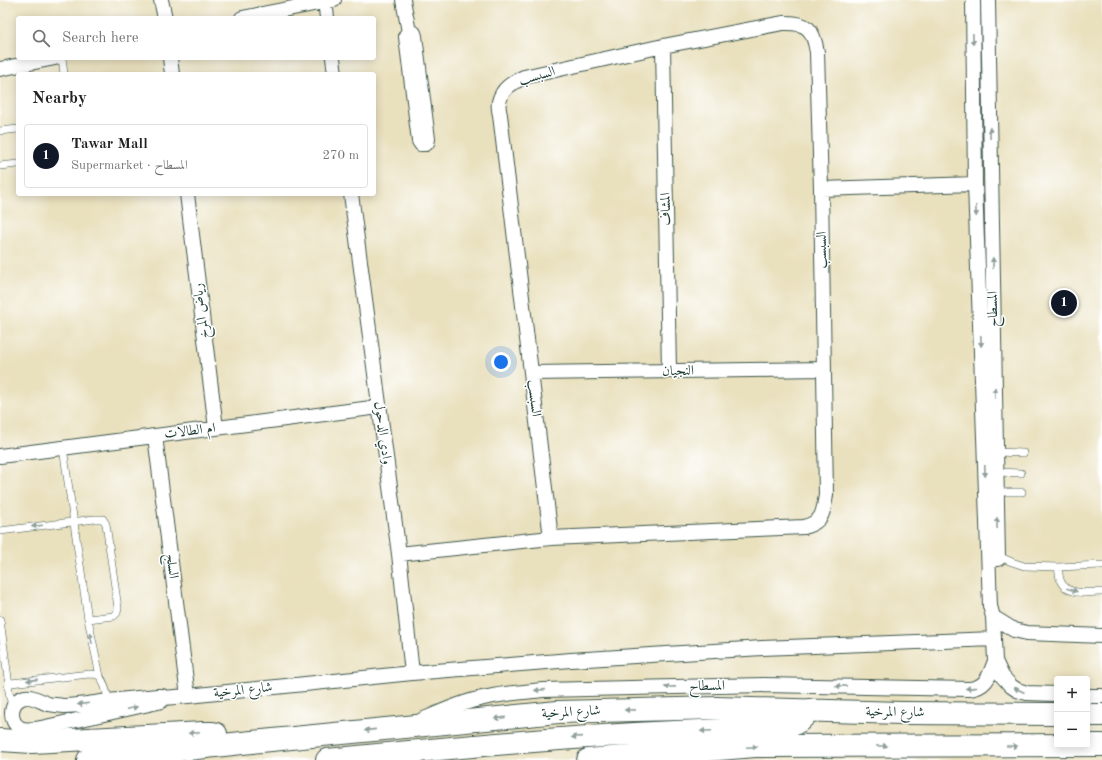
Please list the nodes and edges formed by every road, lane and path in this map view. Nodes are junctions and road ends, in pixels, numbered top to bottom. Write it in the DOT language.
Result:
graph roads {
  1 [pos="161,0"];
  2 [pos="404,0"];
  3 [pos="972,0"];
  4 [pos="988,0"];
  5 [pos="328,1"];
  6 [pos="164,16"];
  7 [pos="252,16"];
  8 [pos="328,16"];
  9 [pos="663,46"];
  10 [pos="45,60"];
  11 [pos="62,60"];
  12 [pos="170,60"];
  13 [pos="333,60"];
  14 [pos="0,69"];
  15 [pos="64,72"];
  16 [pos="172,72"];
  17 [pos="335,72"];
  18 [pos="416,86"];
  19 [pos="16,129"];
  20 [pos="0,131"];
  21 [pos="16,164"];
  22 [pos="0,166"];
  23 [pos="975,184"];
  24 [pos="821,189"];
  25 [pos="187,196"];
  26 [pos="351,196"];
  27 [pos="824,369"];
  28 [pos="669,371"];
  29 [pos="531,373"];
  30 [pos="379,407"];
  31 [pos="216,428"];
  32 [pos="155,436"];
  33 [pos="63,448"];
  34 [pos="996,452"];
  35 [pos="1023,453"];
  36 [pos="0,456"];
  37 [pos="996,472"];
  38 [pos="1021,473"];
  39 [pos="997,492"];
  40 [pos="1022,492"];
  41 [pos="74,522"];
  42 [pos="0,531"];
  43 [pos="551,538"];
  44 [pos="399,554"];
  45 [pos="993,555"];
  46 [pos="1102,565"];
  47 [pos="1058,567"];
  48 [pos="1102,592"];
  49 [pos="993,617"];
  50 [pos="88,619"];
  51 [pos="0,620"];
  52 [pos="1102,636"];
  53 [pos="994,639"];
  54 [pos="995,661"];
  55 [pos="412,673"];
  56 [pos="100,676"];
  57 [pos="9,685"];
  58 [pos="1054,694"];
  59 [pos="188,696"];
  60 [pos="1090,696"];
  61 [pos="1102,696"];
  62 [pos="163,698"];
  63 [pos="109,701"];
  64 [pos="13,709"];
  65 [pos="809,710"];
  66 [pos="1054,714"];
  67 [pos="1090,715"];
  68 [pos="1102,715"];
  69 [pos="409,726"];
  70 [pos="0,740"];
  71 [pos="230,744"];
  72 [pos="1102,745"];
  73 [pos="88,760"];
  74 [pos="327,760"];
  75 [pos="588,760"];
  1 -- 6 [label="street"];
  2 -- 18 [label="street"];
  3 -- 23 [label="street, المسطاح, one-way"];
  34 -- 4 [label="street, المسطاح, one-way"];
  5 -- 7 [label="street"];
  5 -- 8 [label="street"];
  9 -- 24 [label="street, السبسب"];
  9 -- 28 [label="street, المشاف"];
  9 -- 29 [label="street, السبسب"];
  10 -- 14 [label="street"];
  11 -- 15 [label="lane"];
  12 -- 16 [label="street"];
  13 -- 17 [label="street"];
  19 -- 20 [label="lane"];
  21 -- 22 [label="lane"];
  23 -- 24 [label="street"];
  23 -- 45 [label="street, المسطاح, one-way"];
  24 -- 27 [label="street, السبسب"];
  25 -- 31 [label="street, رياض المرخ"];
  26 -- 30 [label="street, وادي الدحول"];
  27 -- 28 [label="street, النجيان"];
  27 -- 43 [label="street, السبسب"];
  28 -- 29 [label="street, النجيان"];
  29 -- 43 [label="street, السبسب"];
  30 -- 31 [label="street, ام الطالات"];
  30 -- 44 [label="street, وادي الدحول"];
  31 -- 32 [label="street, ام الطالات"];
  32 -- 33 [label="street, ام الطالات"];
  32 -- 59 [label="street, السلج"];
  33 -- 36 [label="street, ام الطالات"];
  33 -- 41 [label="lane"];
  34 -- 35 [label="lane"];
  34 -- 37 [label="street, المسطاح"];
  37 -- 38 [label="lane"];
  37 -- 39 [label="street, المسطاح"];
  39 -- 40 [label="lane"];
  45 -- 39 [label="street, المسطاح, one-way"];
  41 -- 42 [label="lane, one-way"];
  41 -- 50 [label="lane"];
  41 -- 50 [label="lane"];
  43 -- 44 [label="street, السبسب"];
  44 -- 55 [label="street, وادي الدحول"];
  45 -- 47 [label="lane"];
  45 -- 49 [label="street, المسطاح"];
  46 -- 47 [label="lane"];
  47 -- 48 [label="lane, one-way"];
  49 -- 52 [label="street"];
  49 -- 53 [label="street, المسطاح"];
  56 -- 50 [label="lane, one-way"];
  51 -- 57 [label="lane"];
  53 -- 54 [label="street, المسطاح"];
  53 -- 55 [label="street, شارع المرخية"];
  58 -- 54 [label="street, المسطاح, one-way"];
  54 -- 69 [label="street, المسطاح, one-way"];
  55 -- 59 [label="street, شارع المرخية"];
  56 -- 57 [label="lane, one-way"];
  56 -- 63 [label="lane"];
  57 -- 64 [label="lane"];
  59 -- 62 [label="street, شارع المرخية"];
  60 -- 61 [label="street"];
  62 -- 63 [label="street, شارع المرخية"];
  64 -- 62 [label="street, شارع المرخية, one-way"];
  63 -- 64 [label="street, شارع المرخية, one-way"];
  65 -- 66 [label="highway, شارع المرخية"];
  65 -- 69 [label="highway, شارع المرخية, one-way"];
  65 -- 74 [label="highway, one-way"];
  67 -- 68 [label="highway"];
  69 -- 71 [label="highway, شارع المرخية, one-way"];
  71 -- 70 [label="highway, one-way"];
  71 -- 73 [label="highway, شارع المرخية"];
  75 -- 72 [label="highway, one-way"];
}
